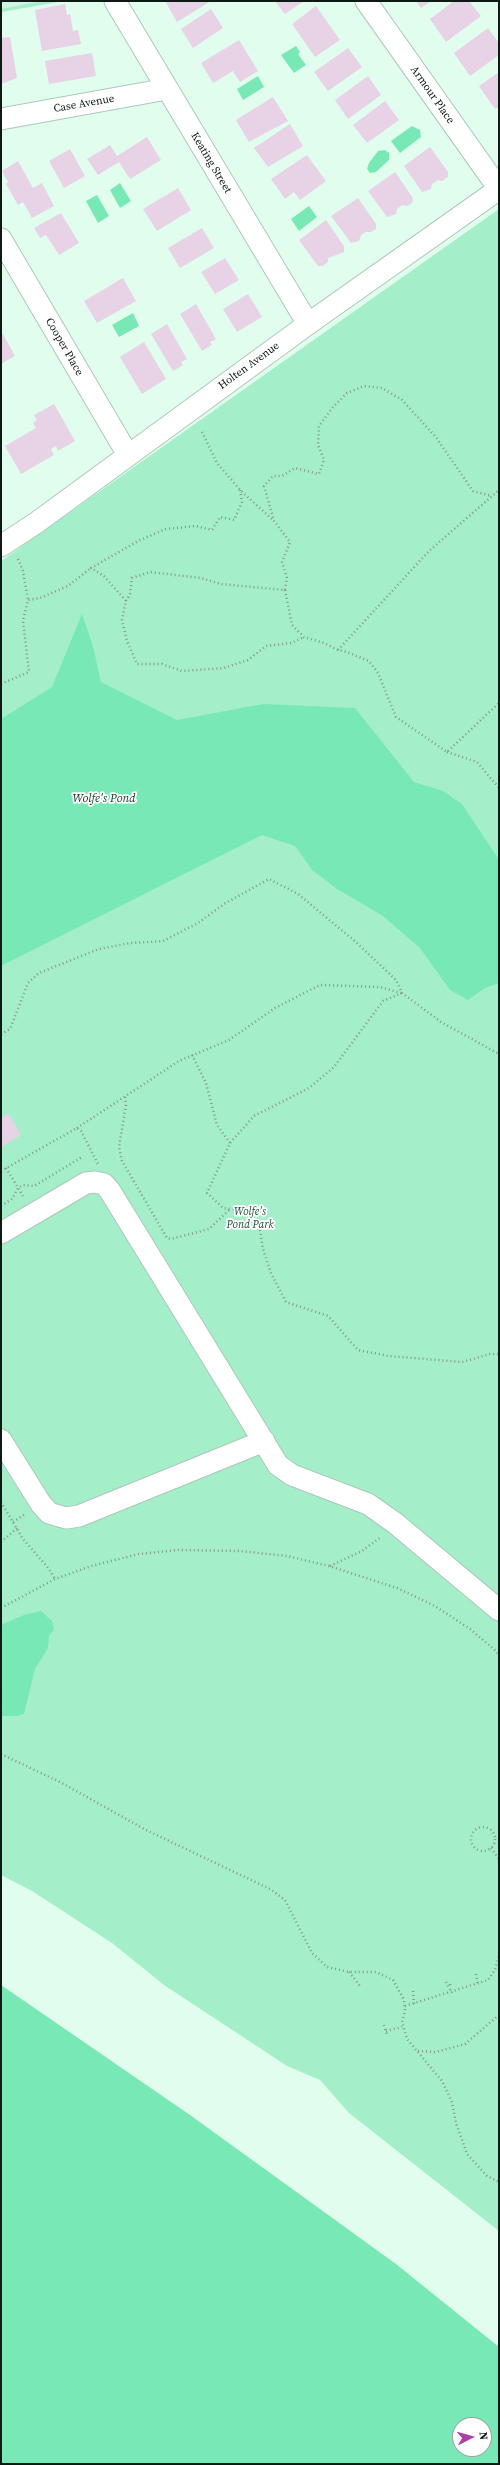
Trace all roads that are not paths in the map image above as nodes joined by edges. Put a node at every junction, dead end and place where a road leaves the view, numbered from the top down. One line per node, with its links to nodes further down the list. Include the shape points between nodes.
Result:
1 (115, 1): 3 (street, Keating Street)
2 (366, 1): 5 (street, Armour Place)
3 (167, 88): 4 (street, Case Avenue); 7 (street, Keating Street)
4 (1, 119)
5 (499, 189): 7 (street, Holten Avenue)
6 (1, 239): 8 (street, Cooper Place)
7 (308, 324): 8 (street, Holten Avenue)
8 (128, 455): 9 (street, Holten Avenue)
9 (1, 546)
10 (1, 1233): 12 (street, via 86,1183 104,1184)
11 (1, 1440): 12 (street, via 48,1513 66,1518 79,1516)
12 (264, 1441): 13 (street, via 278,1465 292,1475 368,1504 395,1523)
13 (499, 1610)

